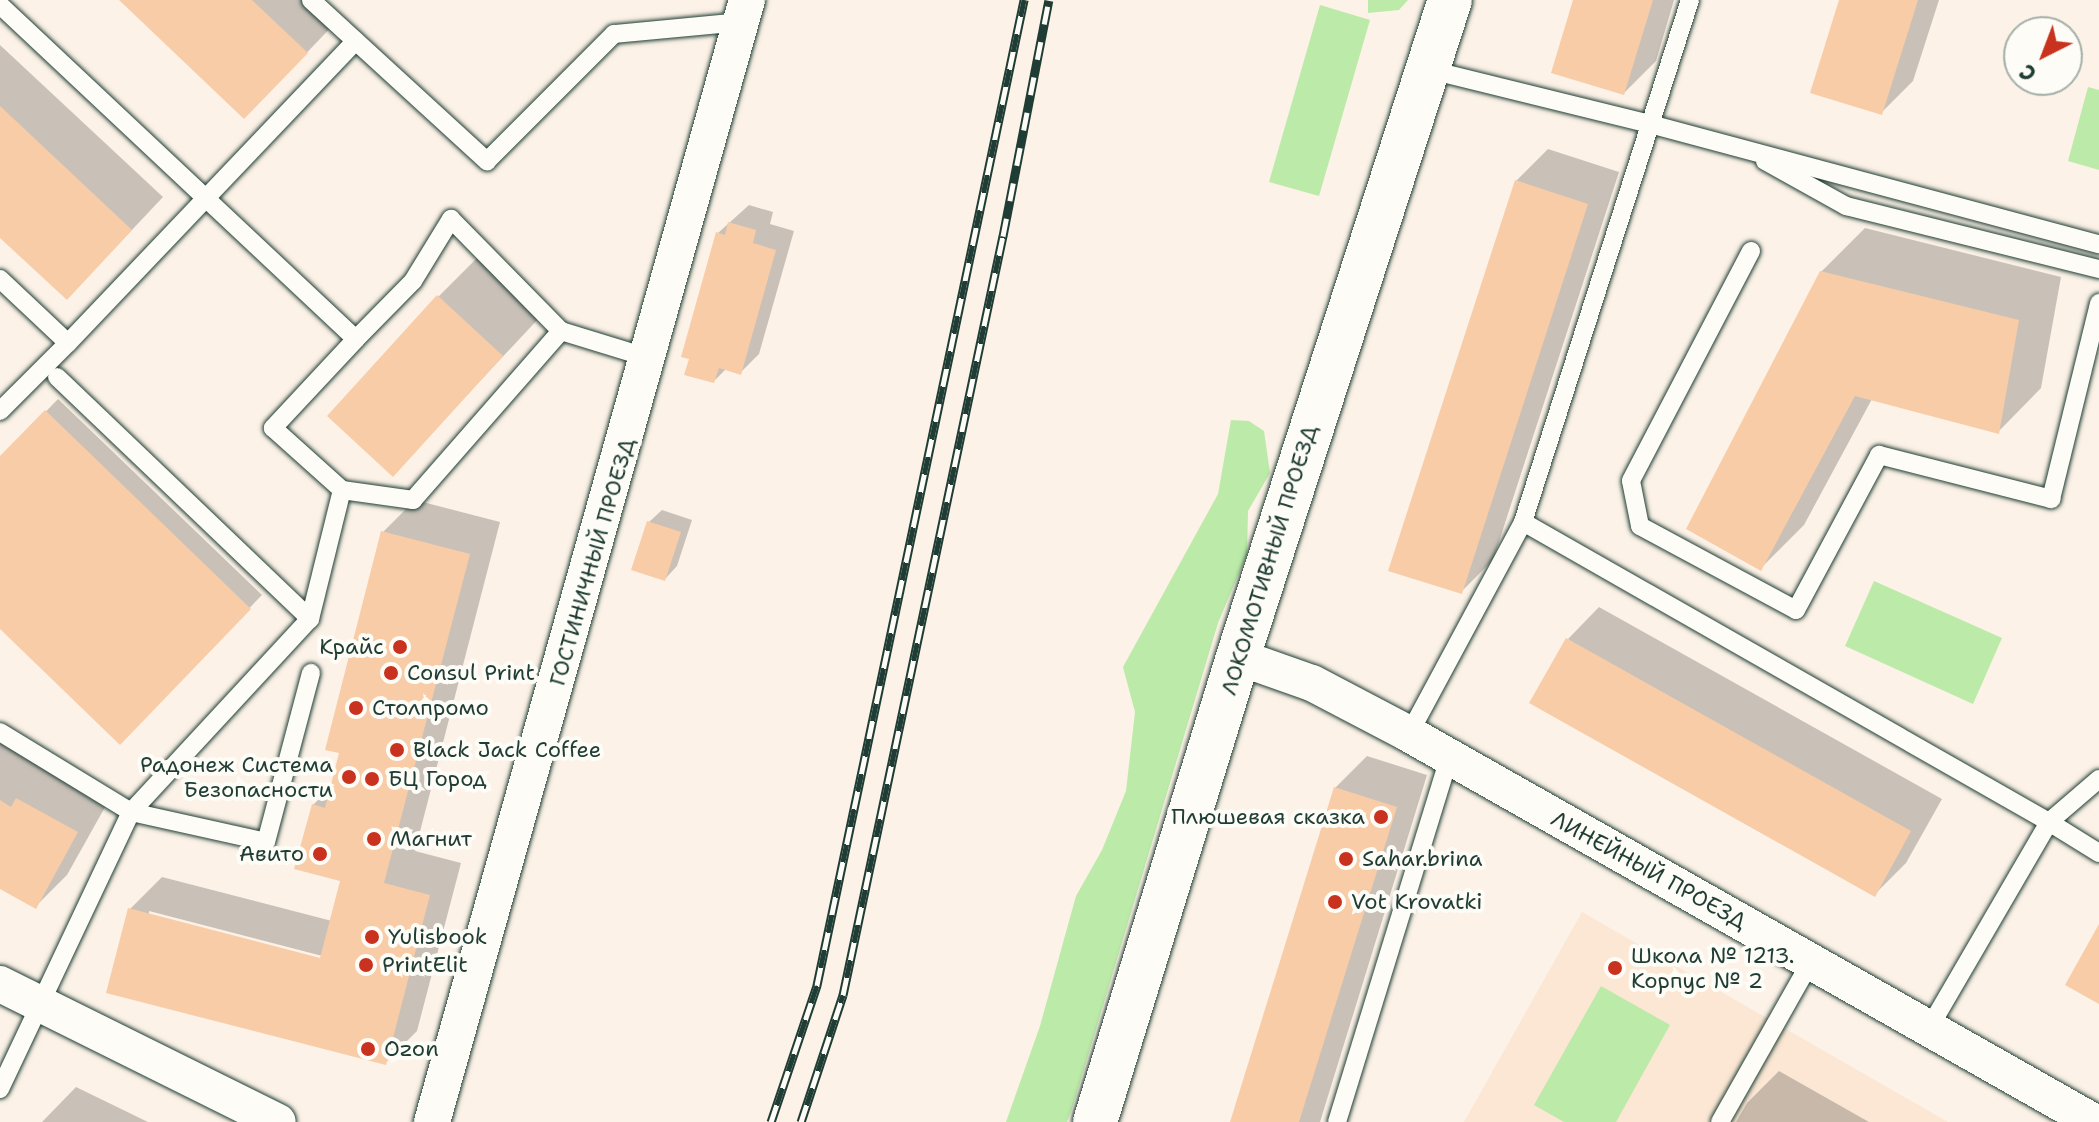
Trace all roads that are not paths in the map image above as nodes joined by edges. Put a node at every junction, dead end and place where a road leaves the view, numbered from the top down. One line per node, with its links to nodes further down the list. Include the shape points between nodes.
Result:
1 (311, 0): 6 (lane)
2 (1450, 0): 7 (street, ЛОКОМОТИВНЫЙ ПРОЕЗД)
3 (1690, 0): 8 (lane)
4 (0, 5): 10 (lane)
5 (743, 11): 6 (lane, via 614,34 487,161); 19 (street, ГОСТИНИЧНЫЙ ПРОЕЗД)
6 (356, 41): 10 (lane)
7 (1426, 69): 8 (lane); 25 (street, ЛОКОМОТИВНЫЙ ПРОЕЗД)
8 (1650, 124): 9 (lane); 23 (lane)
9 (1742, 148): 11 (lane); 13 (lane, via 1846,206)
10 (207, 199): 17 (lane); 18 (lane)
11 (2099, 244)
12 (1751, 251): 15 (lane, via 1631,481 1640,526 1796,610 1879,455 2051,499)
13 (2099, 269)
14 (0, 279): 18 (lane)
15 (2099, 303)
16 (561, 331): 17 (lane, via 451,219 413,281); 19 (lane); 22 (lane, via 413,500)
17 (356, 339): 22 (lane, via 273,428)
18 (68, 343): 21 (lane)
19 (649, 358): 40 (street, ГОСТИНИЧНЫЙ ПРОЕЗД)
20 (57, 377): 24 (lane)
21 (0, 411)
22 (342, 490): 24 (lane)
23 (1523, 522): 28 (lane); 32 (lane)
24 (310, 619): 31 (lane)
25 (1238, 657): 28 (street, ЛИНЕЙНЫЙ ПРОЕЗД, via 1312,683); 41 (street, ЛОКОМОТИВНЫЙ ПРОЕЗД)
26 (311, 673): 31 (lane, via 266,842)
27 (0, 732): 31 (lane)
28 (1409, 734): 29 (street, ЛИНЕЙНЫЙ ПРОЕЗД)
29 (1449, 757): 34 (street, ЛИНЕЙНЫЙ ПРОЕЗД); 42 (lane)
30 (2099, 779): 32 (lane)
31 (131, 812): 36 (lane)
32 (2049, 822): 33 (lane); 37 (lane)
33 (2099, 853)
34 (1811, 961): 37 (street, ЛИНЕЙНЫЙ ПРОЕЗД); 43 (lane)
35 (0, 984): 36 (street)
36 (40, 1006): 38 (lane); 39 (street)
37 (1929, 1028): 44 (street, ЛИНЕЙНЫЙ ПРОЕЗД)
38 (0, 1089)
39 (278, 1122)
40 (432, 1122)
41 (1095, 1122)
42 (1337, 1122)
43 (1720, 1122)
44 (2094, 1122)

